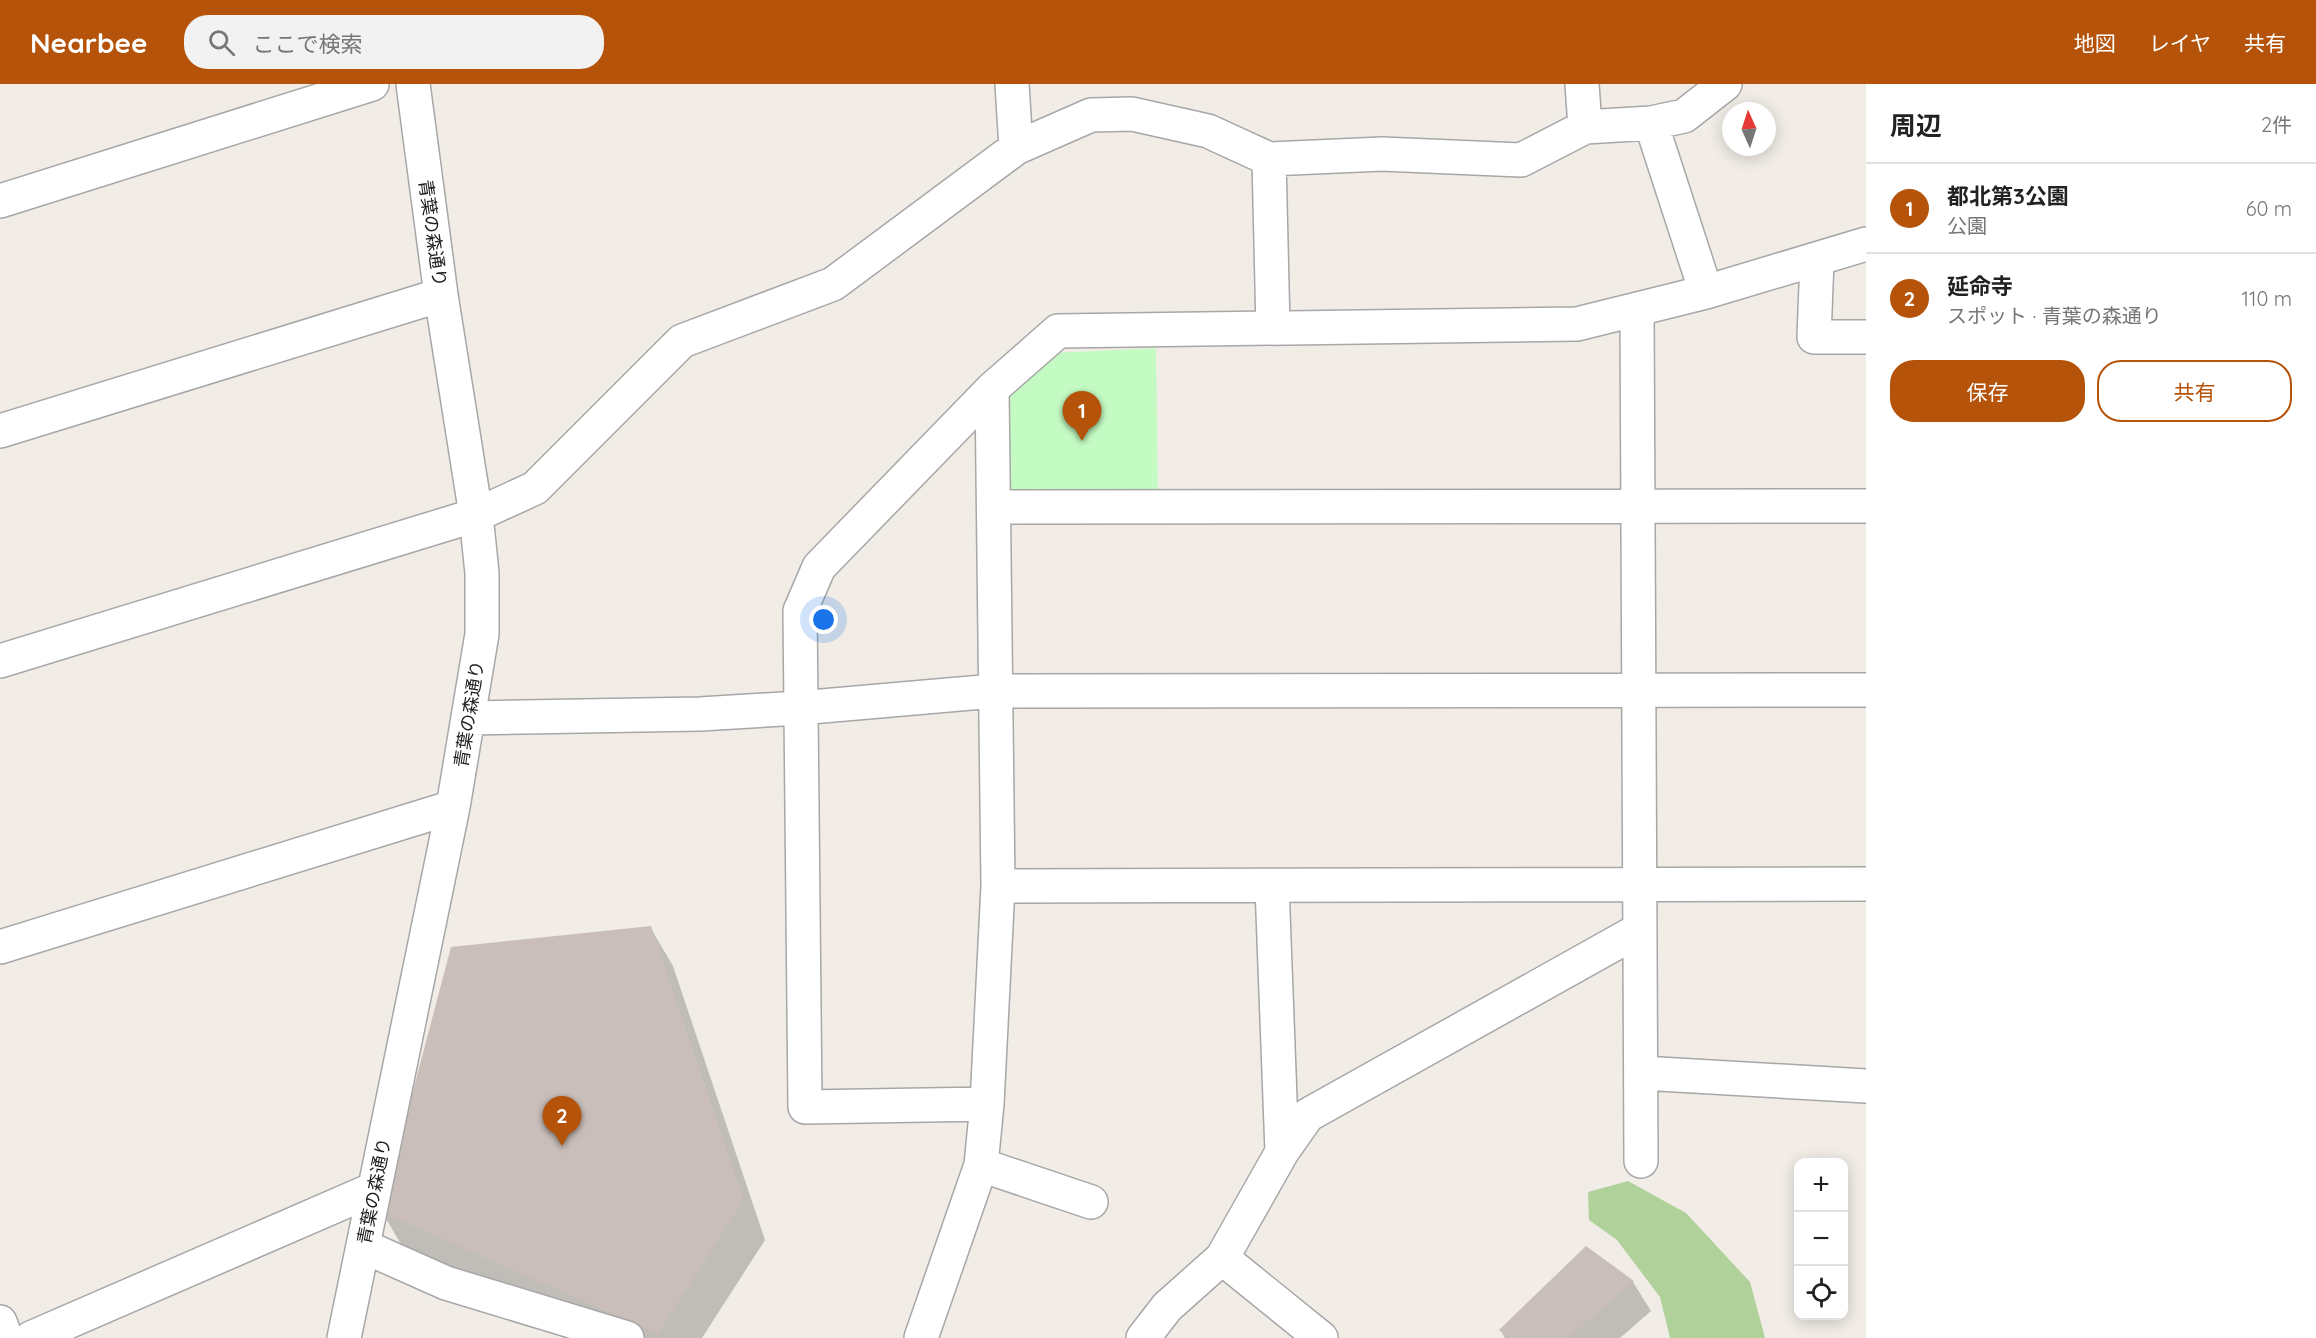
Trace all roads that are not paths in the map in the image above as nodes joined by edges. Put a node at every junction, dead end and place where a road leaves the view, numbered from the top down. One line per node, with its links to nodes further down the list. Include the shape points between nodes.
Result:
1 (372, 84): 10 (street)
2 (413, 84): 14 (street, 青葉の森通り)
3 (1012, 84): 8 (street)
4 (1582, 84): 7 (street)
5 (1725, 84): 6 (street, via 1684,116)
6 (1651, 123): 7 (street); 13 (street)
7 (1585, 127): 9 (street, via 1521,160 1382,154)
8 (1016, 148): 9 (street, via 1092,114 1132,114 1208,131); 23 (street, via 833,284 682,341 535,488)
9 (1269, 159): 16 (street)
10 (0, 201)
11 (1866, 244): 12 (street)
12 (1817, 260): 13 (street); 17 (street, via 1814,337)
13 (1706, 292): 15 (street)
14 (441, 295): 19 (street); 23 (street, 青葉の森通り)
15 (1637, 310): 16 (street, via 1577,324); 22 (street)
16 (1273, 328): 18 (street, via 1058,331)
17 (1866, 337)
18 (992, 389): 21 (street); 28 (street, via 819,567 800,611)
19 (0, 431)
20 (1866, 506): 22 (street)
21 (995, 507): 22 (street); 26 (street)
22 (1638, 507): 27 (street)
23 (476, 515): 24 (street); 29 (street, 青葉の森通り, via 482,573 482,634)
24 (0, 661)
25 (1866, 690): 27 (street)
26 (994, 691): 27 (street); 28 (street); 33 (street)
27 (1640, 691): 32 (street)
28 (799, 708): 29 (street); 39 (street, via 804,1107)
29 (470, 718): 30 (street, 青葉の森通り)
30 (453, 807): 36 (street); 43 (street, 青葉の森通り)
31 (1866, 884): 32 (street)
32 (1640, 885): 34 (street); 35 (street)
33 (998, 886): 34 (street); 39 (street)
34 (1272, 886): 40 (street)
35 (1639, 930): 37 (street); 40 (street, via 1308,1115)
36 (0, 947)
37 (1642, 1073): 38 (street); 41 (street)
38 (1866, 1086)
39 (987, 1104): 42 (street)
40 (1282, 1152): 46 (street)
41 (1641, 1161)
42 (981, 1165): 44 (street); 53 (street)
43 (374, 1189): 45 (street, 青葉の森通り); 50 (street)
44 (1091, 1202)
45 (363, 1246): 48 (street); 51 (street, 青葉の森通り)
46 (1222, 1258): 54 (street, via 1167,1308); 55 (street)
47 (0, 1322): 49 (street)
48 (564, 1328): 52 (street)
49 (6, 1338)
50 (31, 1338)
51 (344, 1338)
52 (627, 1338)
53 (921, 1338)
54 (1143, 1338)
55 (1321, 1338)

